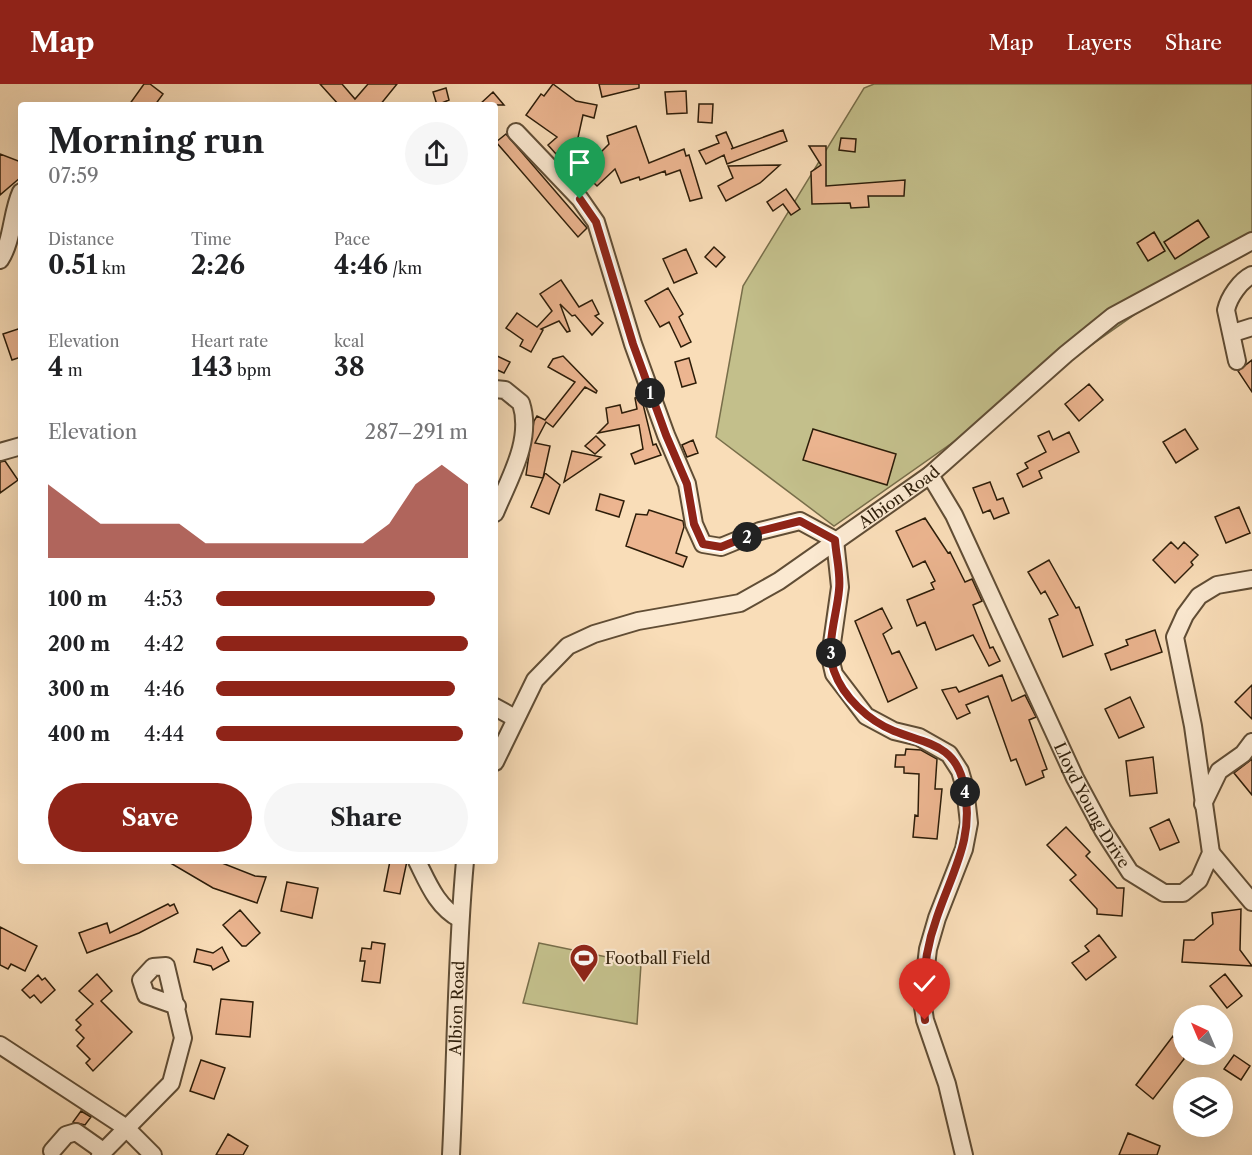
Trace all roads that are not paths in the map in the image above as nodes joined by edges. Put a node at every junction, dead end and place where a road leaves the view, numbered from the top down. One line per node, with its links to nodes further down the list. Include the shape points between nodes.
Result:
1 (516, 132): 14 (street, via 580,199 596,222 633,344 687,484 694,524 703,544 721,547 760,531 800,521)
2 (18, 199): 4 (street, via 8,245)
3 (1252, 241): 12 (street, Albion Road, via 1113,316)
4 (0, 260)
5 (1252, 275): 7 (street, via 1228,302 1227,318)
6 (1252, 327): 7 (street)
7 (1233, 333): 8 (street)
8 (1237, 361)
9 (498, 389): 13 (street, via 521,403 525,430)
10 (18, 447): 11 (street)
11 (0, 452)
12 (930, 475): 14 (street, Albion Road); 21 (street, Lloyd Young Drive, via 954,515 1075,778 1130,872 1164,893 1183,893 1199,879)
13 (498, 506)
14 (835, 540): 17 (street, Albion Road, via 779,581 740,603 638,621 568,646 535,681); 33 (street, via 840,587 830,657 834,674 866,716 949,754 965,788 969,823 928,949 922,1000)
15 (1252, 579): 20 (street, via 1217,585 1199,596 1174,637 1193,726)
16 (498, 709): 17 (street)
17 (515, 718): 19 (street, Albion Road)
18 (1252, 742): 20 (street, via 1243,754 1219,771)
19 (498, 755)
20 (1202, 805): 21 (street)
21 (1211, 853): 24 (street)
22 (419, 864): 25 (street, via 438,901)
23 (465, 864): 25 (street, Albion Road)
24 (1252, 902)
25 (460, 919): 32 (street, Albion Road)
26 (177, 1006): 28 (street, via 183,1038 171,1083)
27 (0, 1045): 28 (street)
28 (125, 1127): 30 (street); 31 (street)
29 (52, 1151): 30 (street, via 66,1136 76,1132)
30 (102, 1153)
31 (153, 1155)
32 (451, 1155)
33 (964, 1155)

